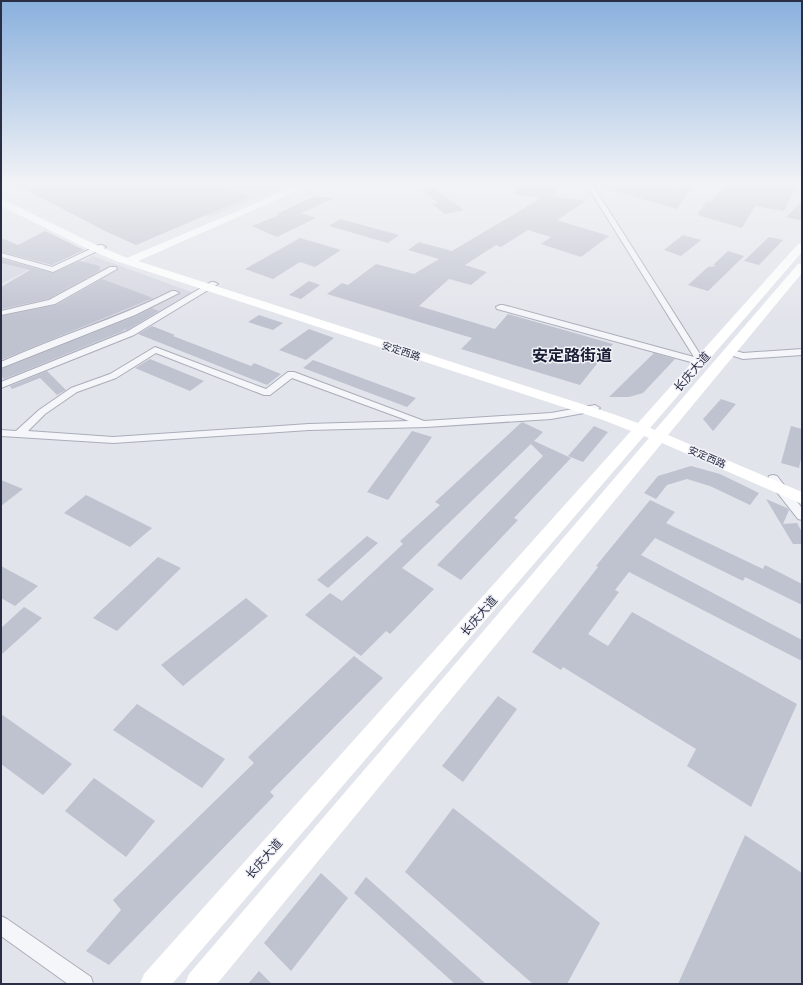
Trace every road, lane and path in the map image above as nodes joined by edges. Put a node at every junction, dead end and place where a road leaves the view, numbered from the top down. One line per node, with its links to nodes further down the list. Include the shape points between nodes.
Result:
1 (61, 230): 7 (street, 安定西路)
2 (64, 230): 7 (street, 安定西路)
3 (196, 230): 9 (street)
4 (199, 230): 9 (street)
5 (619, 230): 18 (street)
6 (802, 246): 18 (street, 长庆大道)
7 (99, 248): 8 (street, via 53,270); 9 (street, 安定西路)
8 (1, 256)
9 (129, 259): 12 (street, 安定西路)
10 (802, 266): 16 (street, 长庆大道)
11 (113, 269): 15 (street, via 52,302)
12 (212, 286): 20 (street, via 132,334); 21 (street, 安定西路)
13 (175, 293): 19 (street, via 154,304)
14 (500, 307): 18 (street)
15 (1, 313)
16 (730, 352): 17 (street, via 743,356); 23 (street, 长庆大道)
17 (802, 352)
18 (701, 362): 23 (street, 长庆大道)
19 (1, 365)
20 (1, 385)
21 (590, 409): 22 (street, via 551,416); 23 (street, 安定西路)
22 (426, 424): 25 (street, via 309,426 113,440); 25 (street, via 291,374 267,393 155,350 113,376 74,390 42,412)
23 (652, 431): 26 (street, 安定西路); 32 (street, 长庆大道); 33 (street, 长庆大道)
24 (1, 433): 25 (street)
25 (19, 434)
26 (777, 483): 27 (street, 安定西路); 28 (street, 安定西路); 29 (street)
27 (802, 491)
28 (802, 498)
29 (802, 516)
30 (1, 925): 31 (street)
31 (84, 984)
32 (154, 984)
33 (199, 984)

